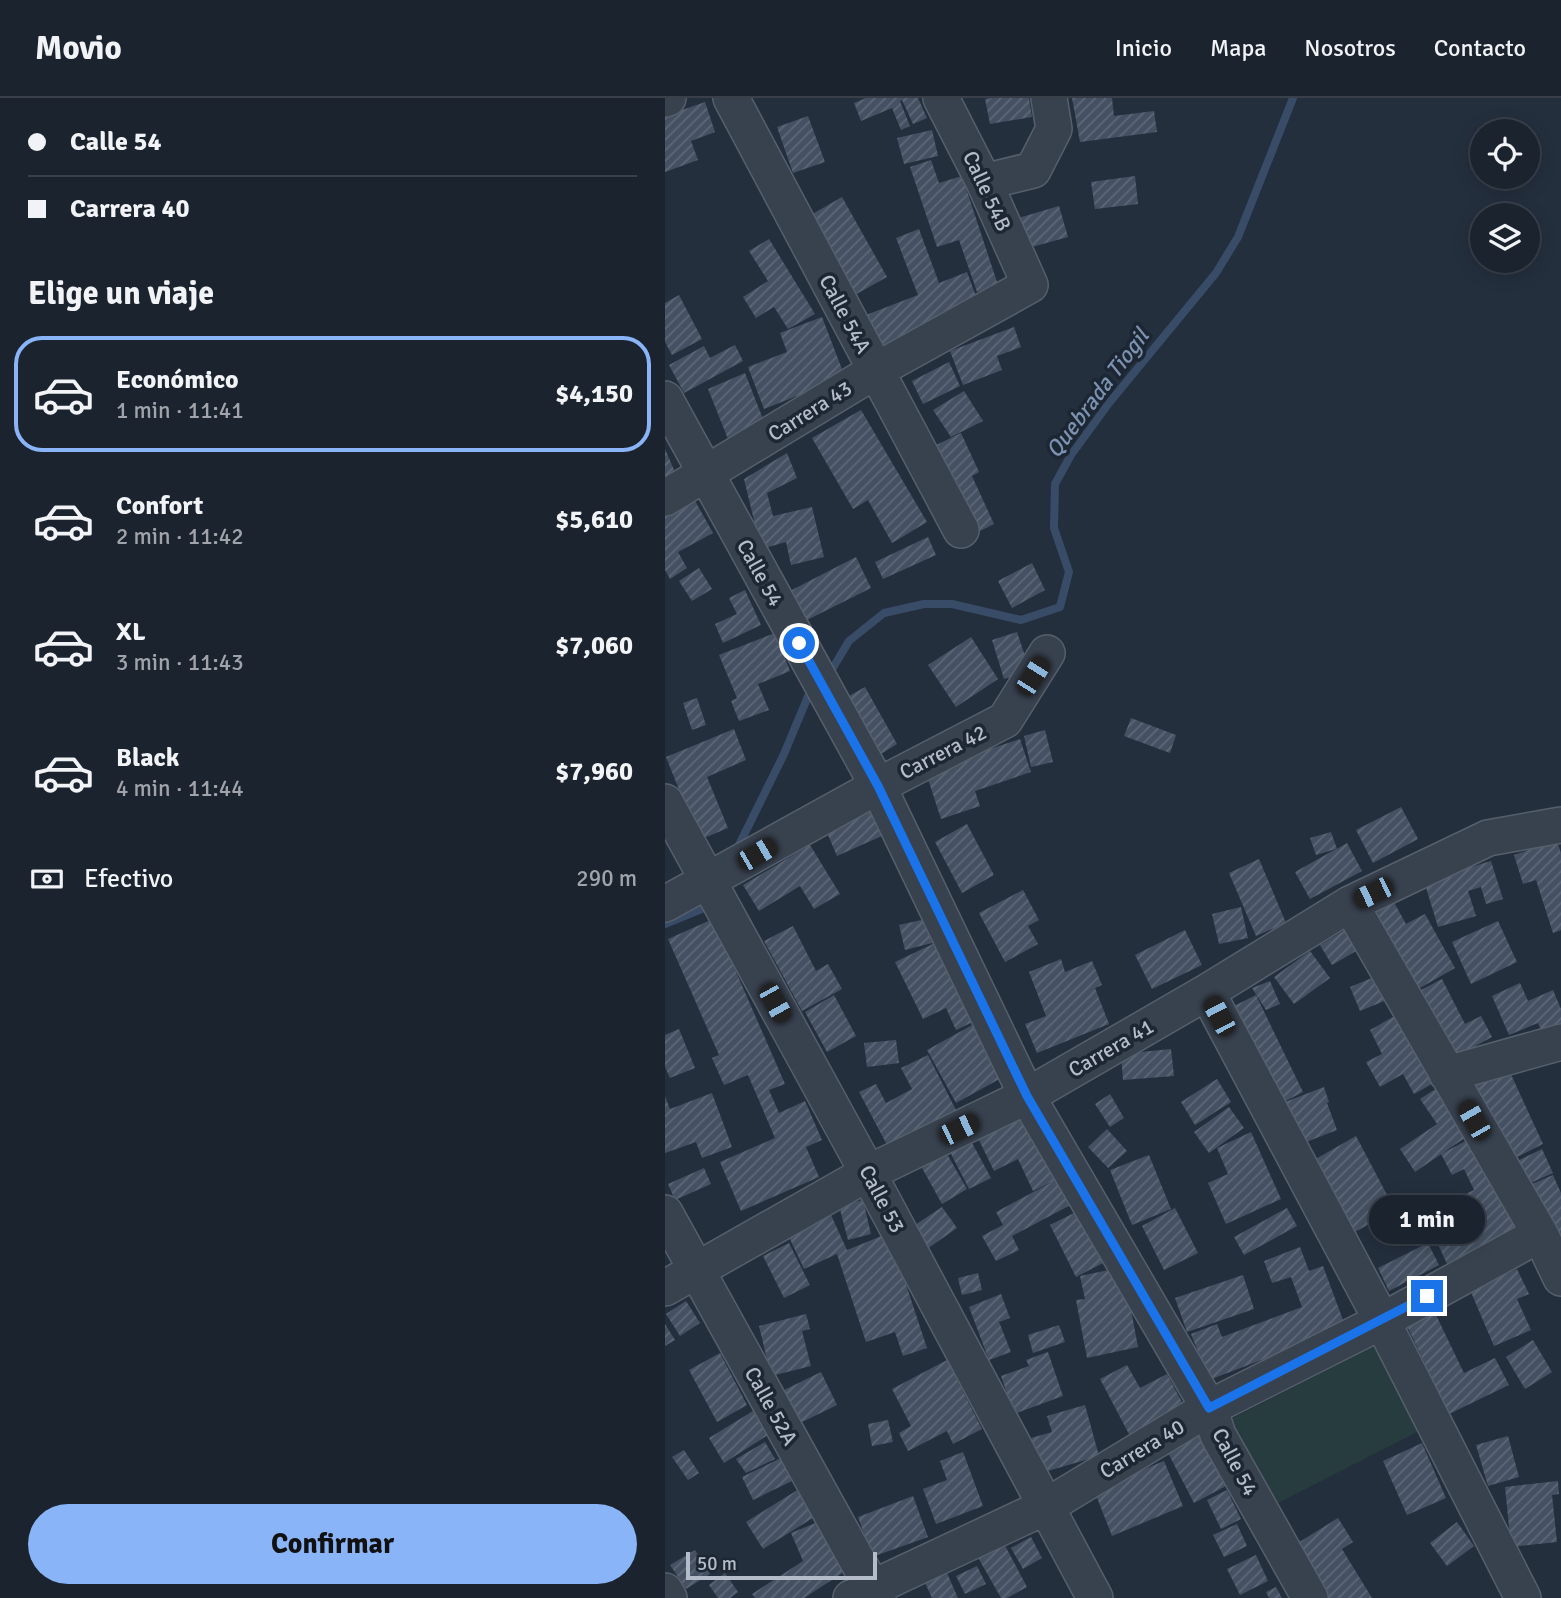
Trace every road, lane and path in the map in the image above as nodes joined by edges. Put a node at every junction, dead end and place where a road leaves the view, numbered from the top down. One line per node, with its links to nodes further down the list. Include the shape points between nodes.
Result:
1 (730, 98): 6 (street, Calle 54A)
2 (940, 98): 4 (street, Calle 54B)
3 (1049, 98): 4 (street, via 1054,129 1033,170)
4 (984, 182): 5 (street, Calle 54B)
5 (1030, 285): 6 (street, Carrera 43)
6 (876, 371): 8 (street, Carrera 43); 10 (street, Calle 54A)
7 (665, 399): 8 (street, Calle 54)
8 (705, 476): 9 (street, Carrera 43); 12 (street, Calle 54)
9 (665, 498)
10 (961, 530)
11 (1047, 653): 12 (street, Carrera 42, via 1005,720)
12 (878, 786): 15 (street, Carrera 42); 21 (street, Calle 54)
13 (665, 802): 15 (street, Calle 53)
14 (1561, 825): 17 (street, Carrera 41, via 1488,838)
15 (708, 881): 16 (street, Carrera 42); 22 (street, Calle 53)
16 (665, 904)
17 (1350, 904): 18 (street, Carrera 41); 20 (street)
18 (1207, 992): 21 (street, Carrera 41); 28 (street)
19 (1561, 1042): 20 (street)
20 (1447, 1074): 24 (street)
21 (1027, 1096): 22 (street, Carrera 41); 29 (street, Calle 54)
22 (868, 1173): 25 (street, Carrera 41); 30 (street, Calle 53)
23 (665, 1213): 25 (street, Calle 52A)
24 (1540, 1234): 26 (street); 28 (street, Carrera 40)
25 (696, 1270): 27 (street, Carrera 41); 32 (street, Calle 52A)
26 (1561, 1278)
27 (665, 1288)
28 (1382, 1321): 29 (street, Carrera 40); 36 (street)
29 (1209, 1408): 30 (street, Carrera 40); 35 (street, Calle 54, via 1218,1436)
30 (1047, 1506): 32 (street, Carrera 40); 34 (street, Calle 53)
31 (665, 1591): 33 (street)
32 (867, 1594)
33 (669, 1598)
34 (1095, 1598)
35 (1310, 1598)
36 (1523, 1598)

